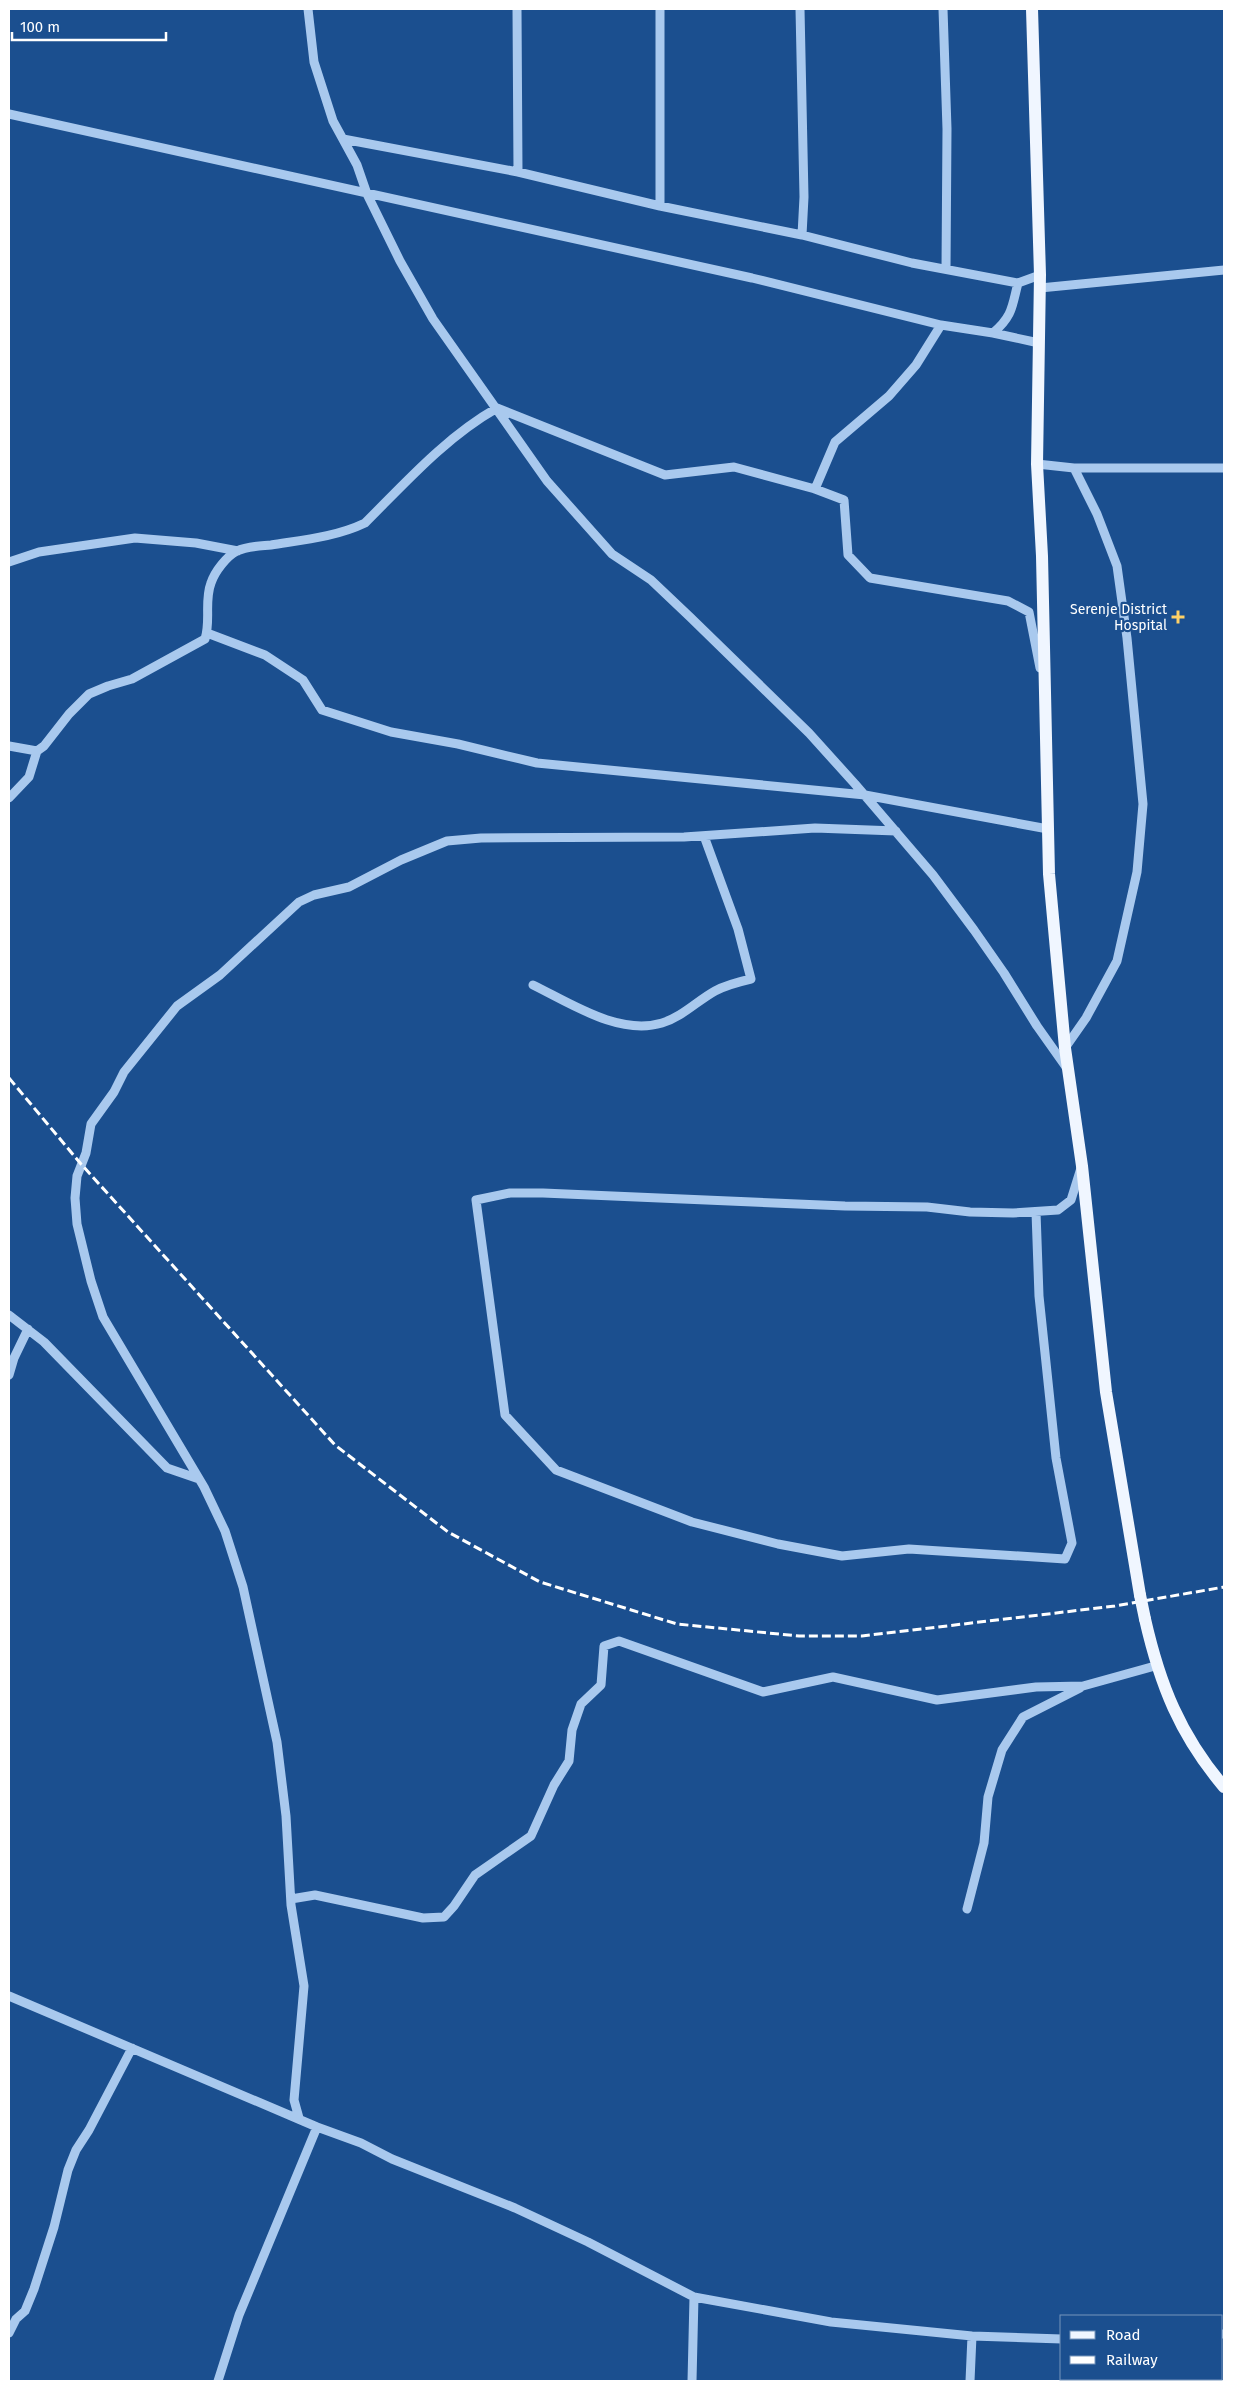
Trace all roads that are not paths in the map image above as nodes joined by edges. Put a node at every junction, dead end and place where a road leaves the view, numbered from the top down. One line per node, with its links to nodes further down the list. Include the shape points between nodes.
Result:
1 (308, 9): 8 (street, via 314,62 333,121)
2 (517, 9): 9 (street)
3 (660, 9): 11 (street)
4 (800, 9): 12 (street)
5 (943, 9): 13 (street, via 947,129)
6 (1032, 9): 15 (main road)
7 (9, 114): 10 (street)
8 (343, 138): 9 (street); 10 (street)
9 (518, 172): 11 (street)
10 (367, 194): 17 (street, via 752,278); 20 (street, via 433,319)
11 (660, 206): 12 (street)
12 (802, 236): 13 (street)
13 (946, 269): 16 (street)
14 (1224, 270): 15 (street)
15 (1040, 281): 16 (street); 19 (main road)
16 (1018, 283): 18 (street, via 1006,322)
17 (942, 325): 18 (street); 24 (street, via 916,365 889,396 836,442)
18 (993, 333): 19 (street)
19 (1039, 343): 21 (main road)
20 (497, 408): 24 (street, via 665,475 734,467); 25 (street, via 452,438 355,528); 31 (street, via 548,482 612,554 651,580 690,616 809,733)
21 (1037, 464): 22 (street); 28 (main road)
22 (1074, 468): 23 (street); 37 (street, via 1097,514 1117,566 1143,804 1138,872 1117,960 1086,1018)
23 (1224, 468)
24 (815, 489): 28 (street, via 844,500 848,555 870,578 1008,601 1028,612)
25 (238, 551): 26 (street, via 196,543 135,538 39,552); 27 (street, via 226,559 211,582 208,598 210,627)
26 (9, 562)
27 (207, 633): 30 (street, via 206,640 190,650 132,679 89,694); 31 (street, via 265,655 303,680 322,710 391,732 537,763)
28 (1045, 690): 33 (main road)
29 (9, 746): 30 (street)
30 (37, 751): 32 (street, via 28,776)
31 (865, 795): 33 (street); 34 (street)
32 (9, 798)
33 (1048, 829): 37 (main road)
34 (896, 831): 35 (street, via 815,828); 38 (street, via 974,930)
35 (704, 836): 36 (street, via 738,929 751,979 715,991 663,1022 642,1025 617,1022 595,1014); 44 (street, via 447,841 350,886 314,895 299,902 220,975 177,1006 124,1072 91,1124 86,1153 77,1176 78,1224 103,1317)
36 (533, 985)
37 (1065, 1048): 38 (main road)
38 (1068, 1069): 39 (main road)
39 (1082, 1166): 40 (street, via 1071,1200 1058,1210); 45 (main road, bridge, via 1106,1392)
40 (1036, 1212): 40 (street, via 970,1212 927,1206 845,1206 543,1192 510,1193 476,1200 505,1415 556,1470 692,1522 749,1537 842,1556 909,1549 1066,1559 1072,1543 1056,1458 1039,1296)
41 (9, 1315): 42 (street)
42 (28, 1329): 43 (street); 44 (street, via 167,1468)
43 (9, 1375)
44 (198, 1479): 48 (street, via 224,1531 243,1587 277,1742)
45 (1155, 1666): 46 (street); 47 (main road, via 1202,1761)
46 (1083, 1686): 48 (street, via 1036,1686 937,1700 833,1677 763,1692 619,1642 604,1646 601,1685 581,1704 572,1730 569,1762 554,1785 531,1836 475,1875 444,1917 423,1918 315,1894); 49 (street, via 1023,1717 1002,1750 988,1797 984,1843)
47 (1224, 1787)
48 (291, 1899): 52 (street, via 304,1986 294,2100)
49 (967, 1909)
50 (9, 1996): 51 (street)
51 (132, 2048): 52 (street); 55 (street, via 76,2150 34,2289 25,2311)
52 (299, 2118): 53 (street)
53 (317, 2127): 54 (street, via 515,2208); 58 (street, via 239,2315)
54 (694, 2297): 56 (street, via 831,2322); 59 (street)
55 (9, 2333)
56 (972, 2336): 57 (street); 60 (street)
57 (1060, 2339)
58 (218, 2381)
59 (692, 2381)
60 (970, 2381)

